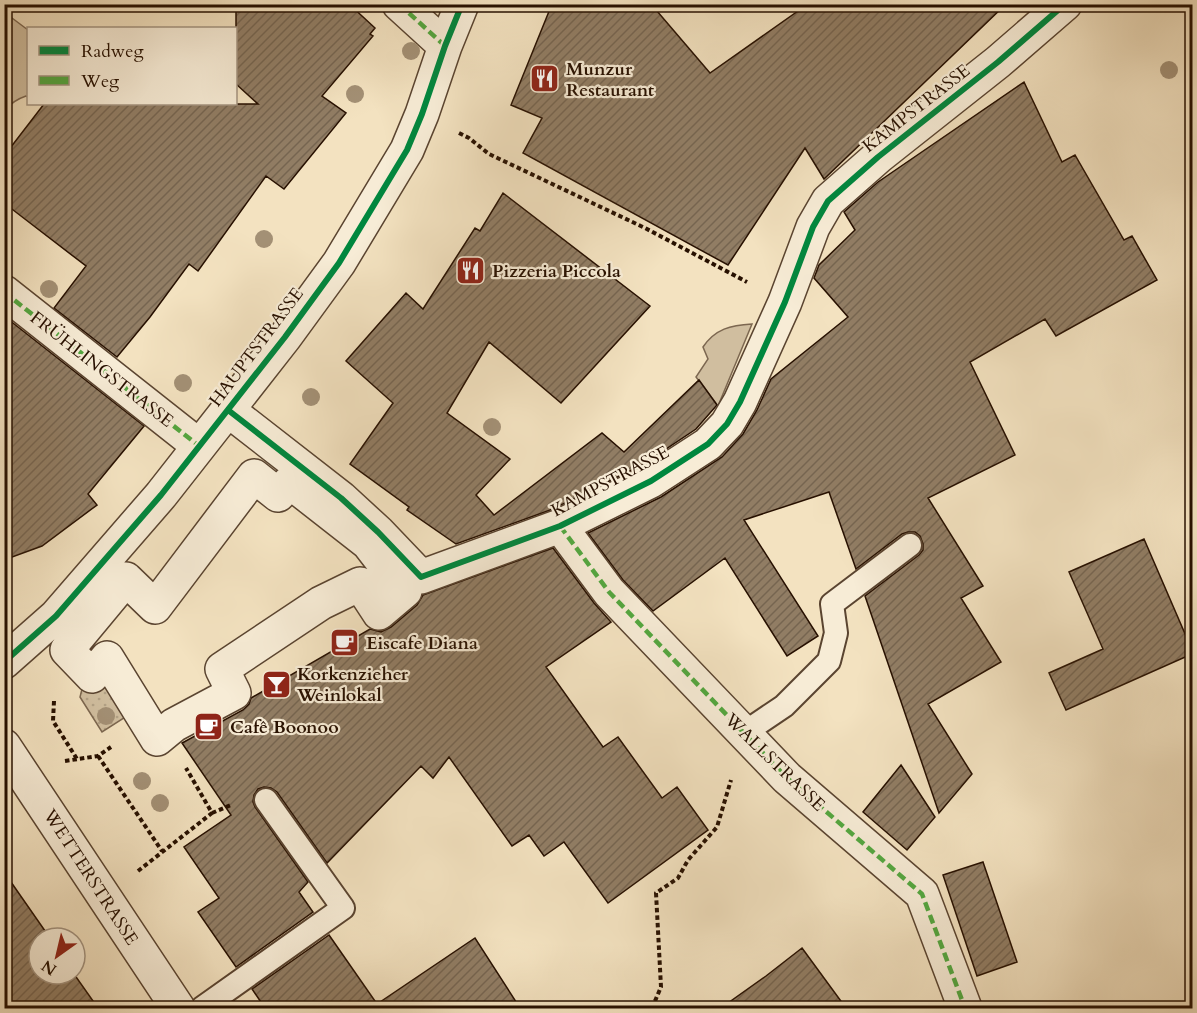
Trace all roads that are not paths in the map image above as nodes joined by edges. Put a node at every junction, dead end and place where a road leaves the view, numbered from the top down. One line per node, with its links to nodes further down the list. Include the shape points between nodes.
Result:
1 (399, 4): 4 (street)
2 (462, 4): 4 (street, HAUPTSTRASSE)
3 (1065, 4): 9 (street, KAMPSTRASSE, via 828,201 813,227 785,302 740,402 708,444 651,481)
4 (445, 46): 6 (street, HAUPTSTRASSE, via 406,150 339,263)
5 (4, 292): 7 (street, FRÜHLINGSTRASSE)
6 (228, 410): 7 (street, HAUPTSTRASSE); 9 (street, KAMPSTRASSE, via 341,498 421,577)
7 (199, 446): 11 (street, HAUPTSTRASSE, via 56,616)
8 (244, 489): 8 (street, via 254,476 278,495 291,482 368,543 405,591 379,613 360,584 321,603 222,669 234,693 174,725 156,740 107,658 92,676 67,650 126,579 155,607)
9 (560, 526): 12 (street, WALLSTRASSE, via 609,592)
10 (910, 545): 12 (lane, via 832,604 836,633 829,661 784,706)
11 (4, 662)
12 (744, 733): 17 (street, WALLSTRASSE, via 787,778 922,894)
13 (4, 746): 15 (street, WETTERSTRASSE)
14 (266, 800): 16 (lane, via 343,908)
15 (178, 1008)
16 (202, 1008)
17 (965, 1008)

